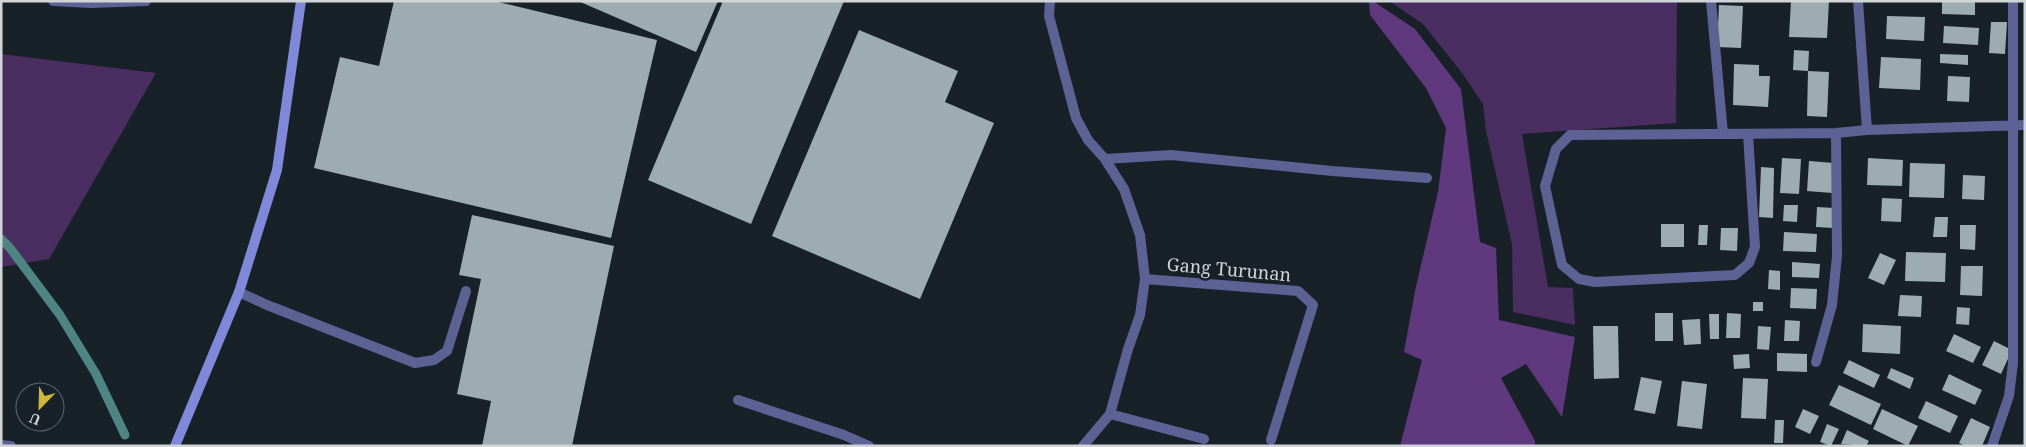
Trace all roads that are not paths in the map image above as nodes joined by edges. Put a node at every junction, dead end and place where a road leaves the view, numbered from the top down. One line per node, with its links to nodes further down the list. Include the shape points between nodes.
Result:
1 (53, 1): 2 (street)
2 (146, 1)
3 (301, 1): 18 (main road, via 277,170)
4 (1050, 1): 14 (street, via 1049,16 1076,118 1088,140)
5 (1711, 1): 12 (street)
6 (1858, 1): 10 (street)
7 (2013, 1): 9 (street)
8 (2025, 125): 9 (street)
9 (2012, 126): 10 (street); 29 (street, via 2013,363 2010,396)
10 (1867, 130): 11 (street)
11 (1836, 133): 13 (street); 19 (street, via 1837,256 1832,305)
12 (1722, 134): 13 (street); 13 (street, via 1570,135 1556,149 1546,186 1562,265 1579,279 1595,282 1735,275 1749,264 1754,247)
13 (1748, 134)
14 (1106, 159): 15 (street, via 1171,155); 16 (street, via 1124,189 1140,235)
15 (1427, 178)
16 (1145, 279): 21 (street, via 1140,315); 23 (street, Gang Turunan, via 1298,292 1313,306)
17 (466, 291): 18 (street, via 447,351 434,360 415,363)
18 (239, 292): 26 (main road)
19 (1816, 362)
20 (738, 400): 27 (street, via 844,434)
21 (1110, 414): 22 (street); 28 (street)
22 (1204, 439)
23 (1271, 440)
24 (1, 445): 25 (street)
25 (11, 446)
26 (175, 446)
27 (869, 446)
28 (1083, 446)
29 (1992, 446)

